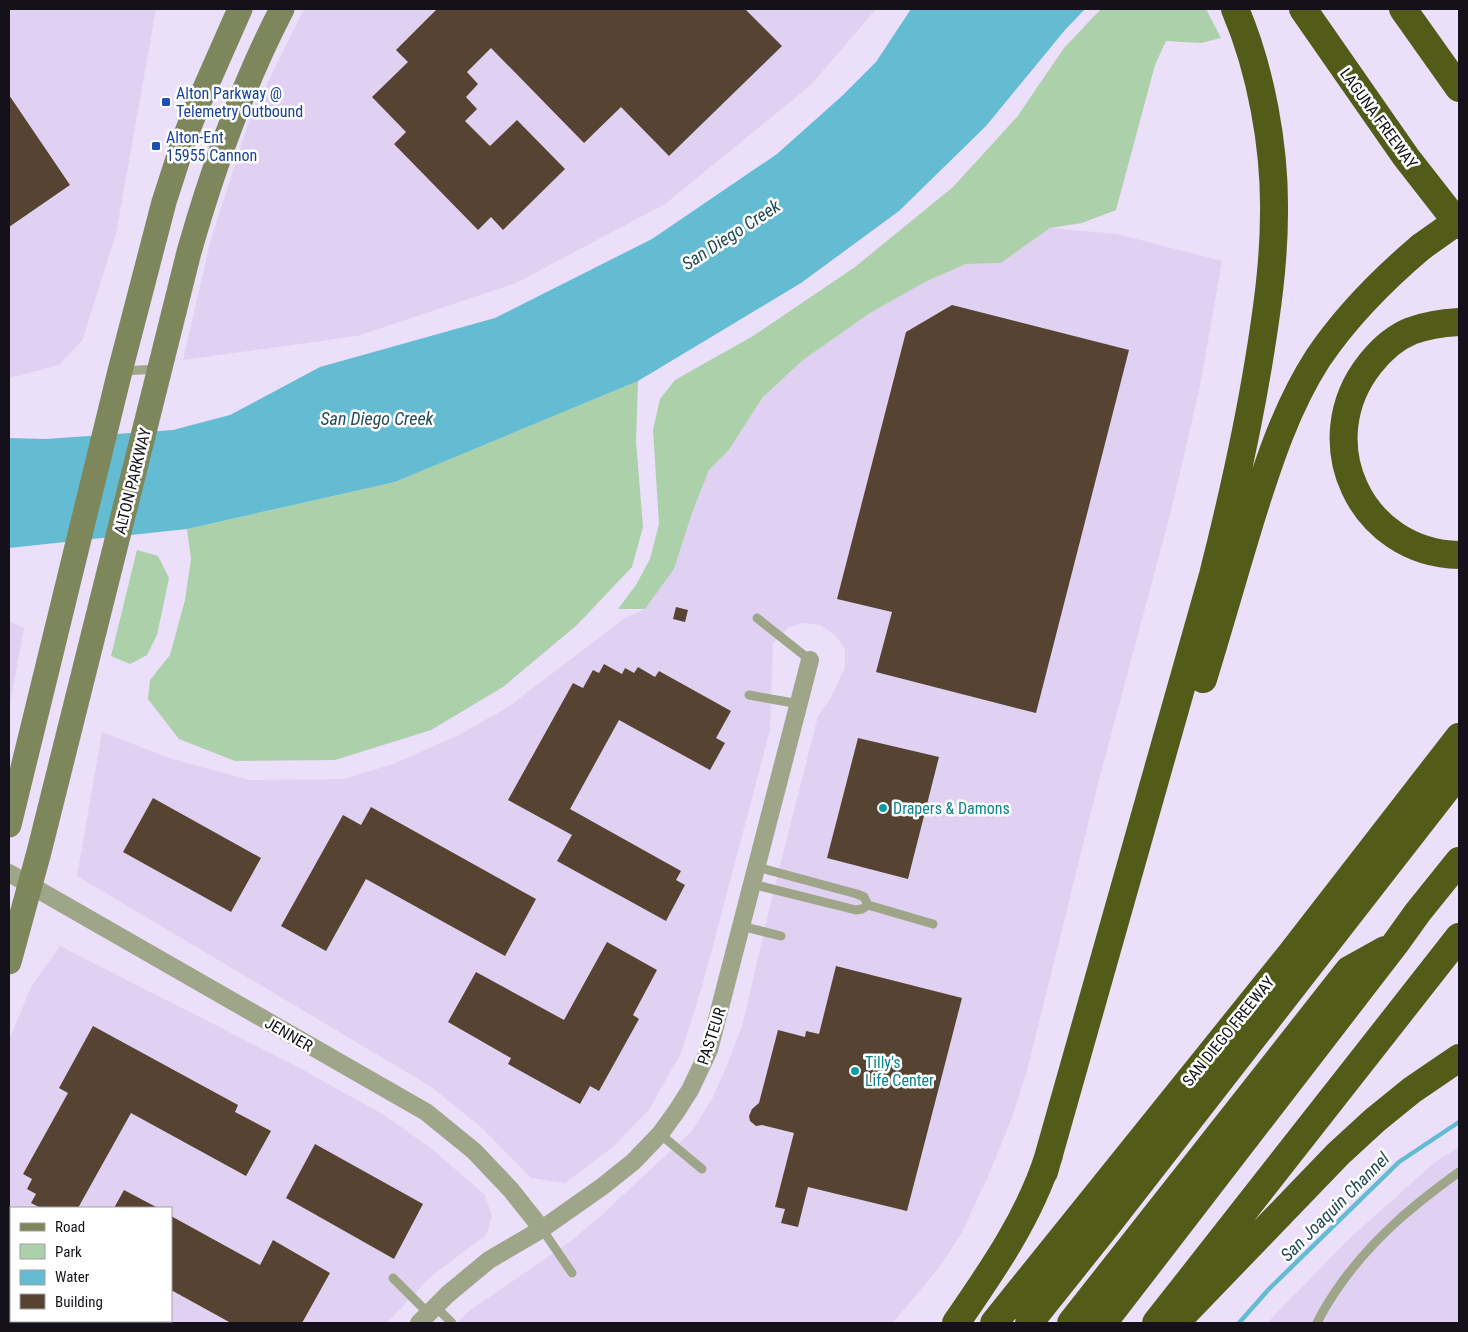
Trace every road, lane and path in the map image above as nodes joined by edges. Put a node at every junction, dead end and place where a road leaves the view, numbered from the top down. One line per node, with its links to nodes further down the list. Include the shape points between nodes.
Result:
1 (240, 9): 11 (main road, via 198,102 174,170)
2 (282, 9): 10 (main road, ALTON PARKWAY, via 243,92 216,162)
3 (1235, 9): 33 (highway, via 1257,79 1273,181 1271,273 1255,384 1234,492 1213,575)
4 (1303, 9): 8 (highway, LAGUNA FREEWAY, via 1406,157)
5 (1403, 9): 6 (highway)
6 (1459, 88)
7 (1459, 220): 33 (highway, bridge, via 1392,272 1369,294 1329,343 1301,389 1274,448)
8 (1459, 225)
9 (1459, 322): 12 (highway, via 1427,325 1394,340 1379,353 1356,385 1344,418 1343,437 1344,455 1355,490 1379,521 1417,546)
10 (159, 369): 11 (lane); 22 (main road, ALTON PARKWAY, via 39,852)
11 (120, 371): 19 (main road)
12 (1459, 555)
13 (757, 618): 14 (lane)
14 (810, 660): 16 (street, PASTEUR)
15 (749, 695): 16 (lane)
16 (799, 704): 21 (street, PASTEUR)
17 (1459, 737): 41 (highway, SAN DIEGO FREEWAY, via 1290,955)
18 (1459, 773): 42 (highway)
19 (9, 825)
20 (1459, 861): 28 (highway)
21 (755, 876): 23 (lane, via 856,910); 23 (lane, via 857,894 864,897); 25 (street, PASTEUR)
22 (19, 879): 29 (main road, ALTON PARKWAY); 35 (street, JENNER, via 426,1112 474,1151 511,1190)
23 (868, 905): 24 (lane)
24 (933, 924)
25 (741, 926): 26 (lane); 31 (street, PASTEUR, via 709,1050 690,1090)
26 (781, 936)
27 (1459, 937): 45 (highway)
28 (1395, 944): 43 (highway, via 1349,970); 44 (highway)
29 (9, 962)
30 (1459, 1058): 46 (highway, via 1412,1090 1338,1154)
31 (660, 1134): 32 (lane); 35 (street, PASTEUR, via 626,1168)
32 (702, 1169)
33 (1044, 1172): 40 (highway, via 992,1271)
34 (1459, 1172): 47 (lane, via 1386,1230 1324,1306)
35 (542, 1230): 36 (lane); 38 (street, PASTEUR, via 489,1260)
36 (572, 1273)
37 (393, 1278): 38 (lane)
38 (427, 1314): 39 (lane)
39 (452, 1323)
40 (956, 1323)
41 (994, 1323)
42 (1029, 1323)
43 (1070, 1323)
44 (1103, 1323)
45 (1156, 1323)
46 (1175, 1323)
47 (1317, 1323)

